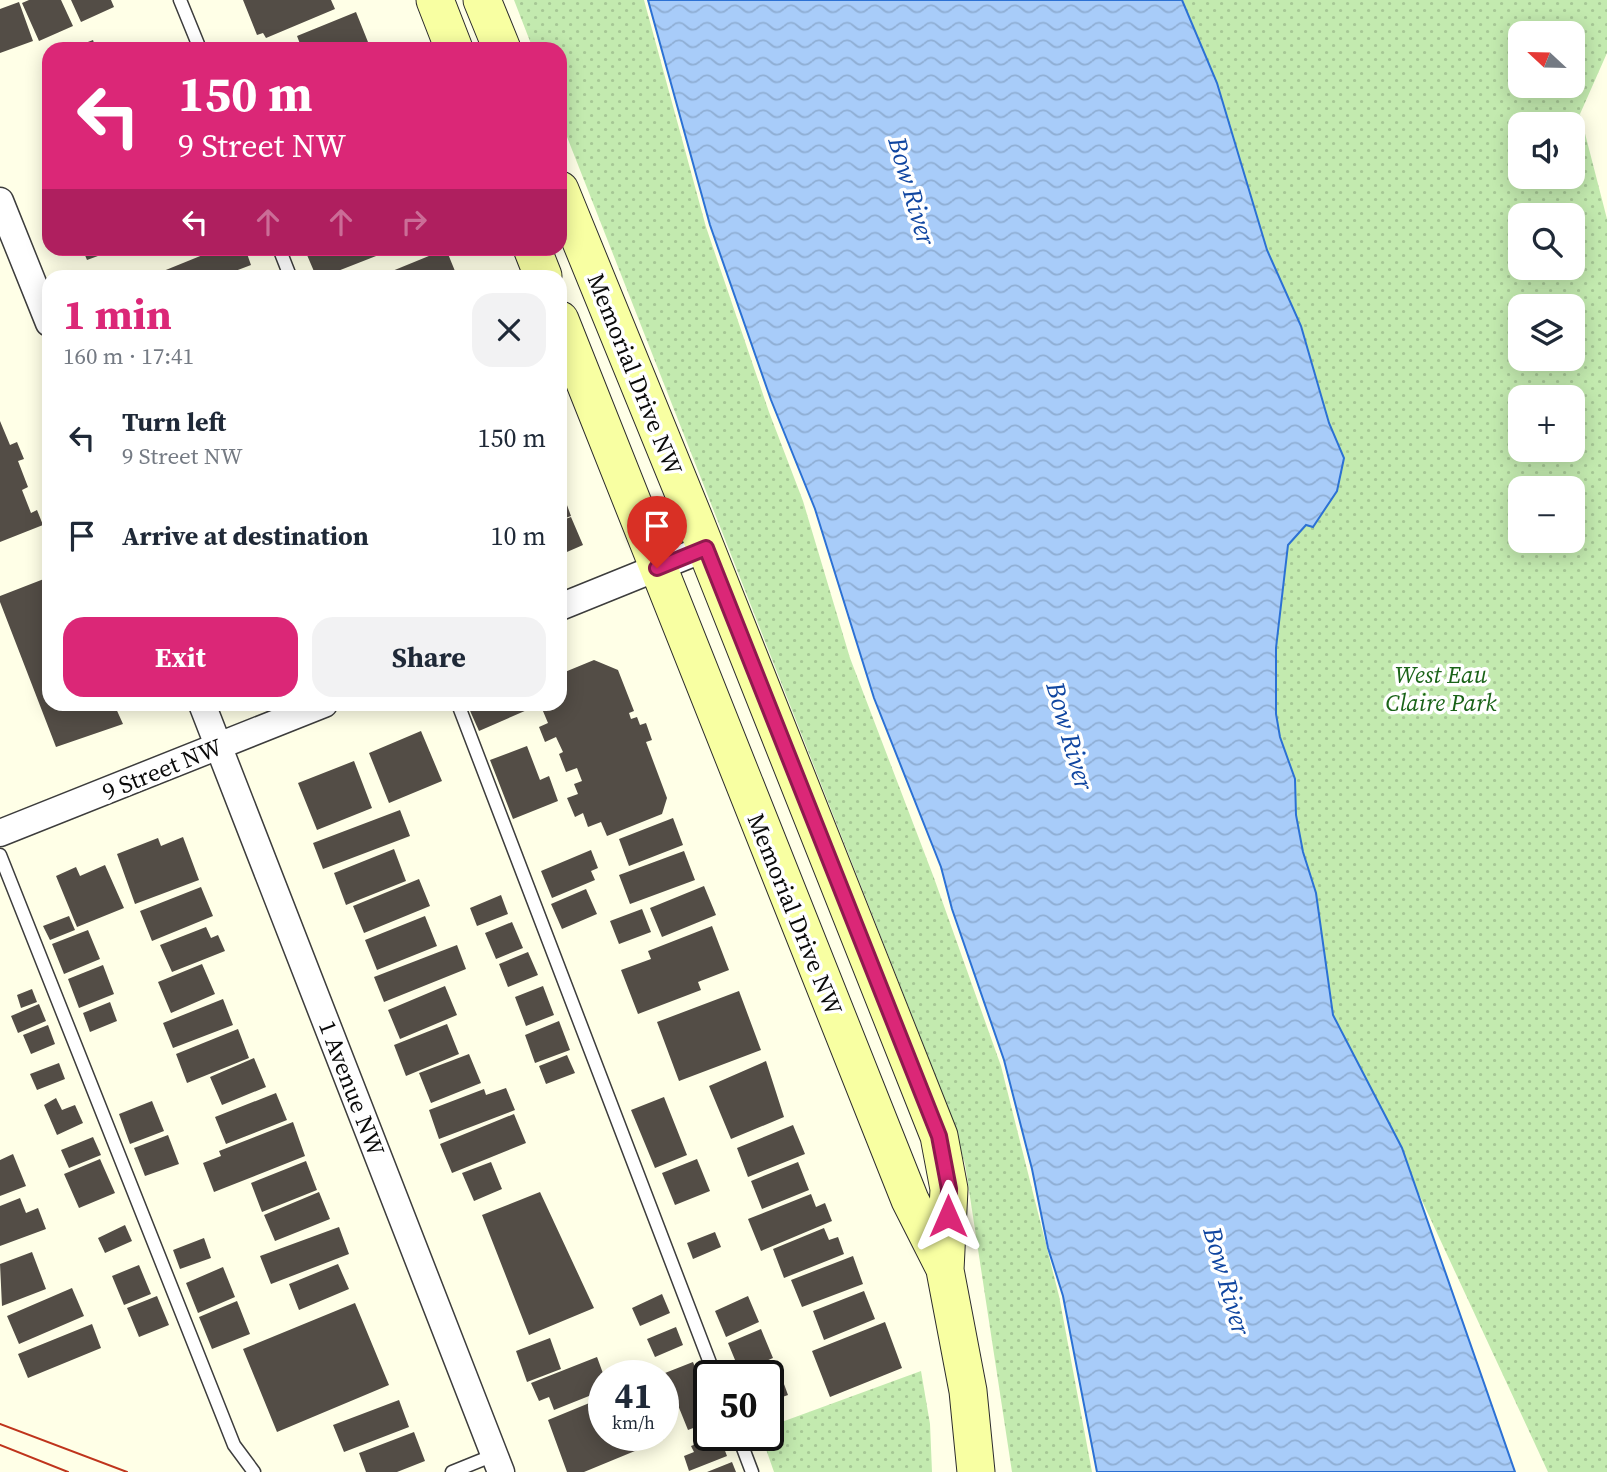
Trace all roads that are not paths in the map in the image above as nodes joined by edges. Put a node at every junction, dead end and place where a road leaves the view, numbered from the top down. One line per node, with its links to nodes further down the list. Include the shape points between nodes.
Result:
1 (180, 0): 4 (lane)
2 (435, 0): 5 (main road)
3 (482, 0): 6 (main road)
4 (197, 42)
5 (451, 42)
6 (499, 42)
7 (0, 201): 9 (street)
8 (567, 207): 11 (main road, Memorial Drive NW)
9 (42, 306)
10 (567, 338): 12 (main road, Memorial Drive NW)
11 (706, 548): 12 (street); 20 (main road, Memorial Drive NW, via 939,1136 949,1189)
12 (657, 568): 13 (street); 20 (main road, Memorial Drive NW, via 910,1200)
13 (567, 604)
14 (205, 711): 17 (street, 1 Avenue NW)
15 (306, 711): 17 (street, 9 Street NW)
16 (461, 711): 21 (lane)
17 (219, 746): 18 (street, 9 Street NW); 23 (street, 1 Avenue NW)
18 (0, 833)
19 (0, 855): 24 (lane, via 234,1445)
20 (945, 1270): 27 (main road, Memorial Drive NW, via 968,1391)
21 (709, 1360)
22 (744, 1451): 26 (lane)
23 (498, 1464): 25 (lane)
24 (254, 1472)
25 (452, 1472)
26 (752, 1472)
27 (976, 1472)

